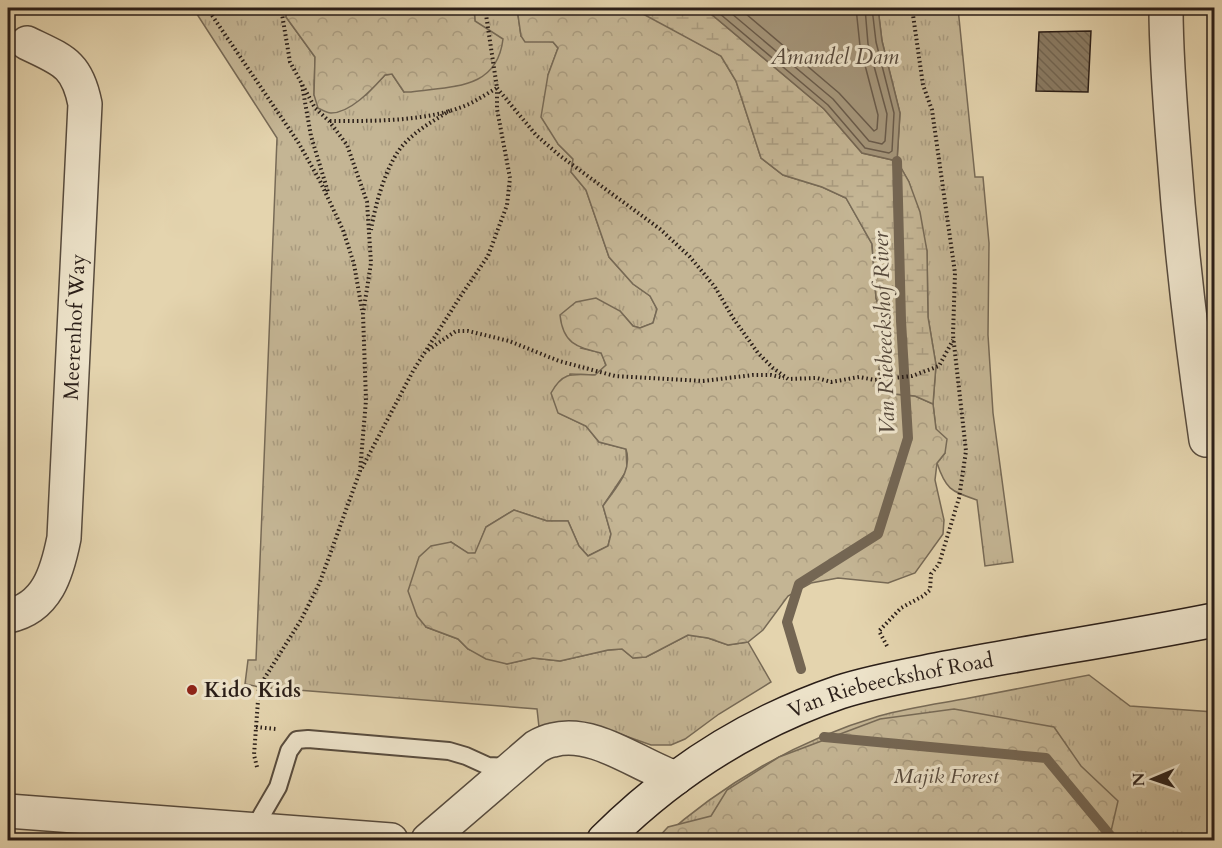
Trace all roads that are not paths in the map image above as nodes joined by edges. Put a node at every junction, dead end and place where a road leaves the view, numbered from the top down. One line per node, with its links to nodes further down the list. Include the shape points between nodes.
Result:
1 (1166, 8): 3 (street, via 1180,233)
2 (27, 43): 4 (street, Meerenhof Way, via 68,65 82,88 85,104 64,538 55,577 44,593 33,606)
3 (1206, 440)
4 (8, 616)
5 (1215, 620): 7 (street, Van Riebeeckshof Road, via 841,692 727,742)
6 (511, 767): 7 (street, via 536,747 554,739 574,738 596,743); 9 (lane, via 488,766 449,752 297,740 289,751 278,788); 11 (street)
7 (676, 778): 12 (street, Van Riebeeckshof Road)
8 (8, 812): 9 (street)
9 (253, 830): 10 (street)
10 (391, 840)
11 (429, 840)
12 (604, 840)

